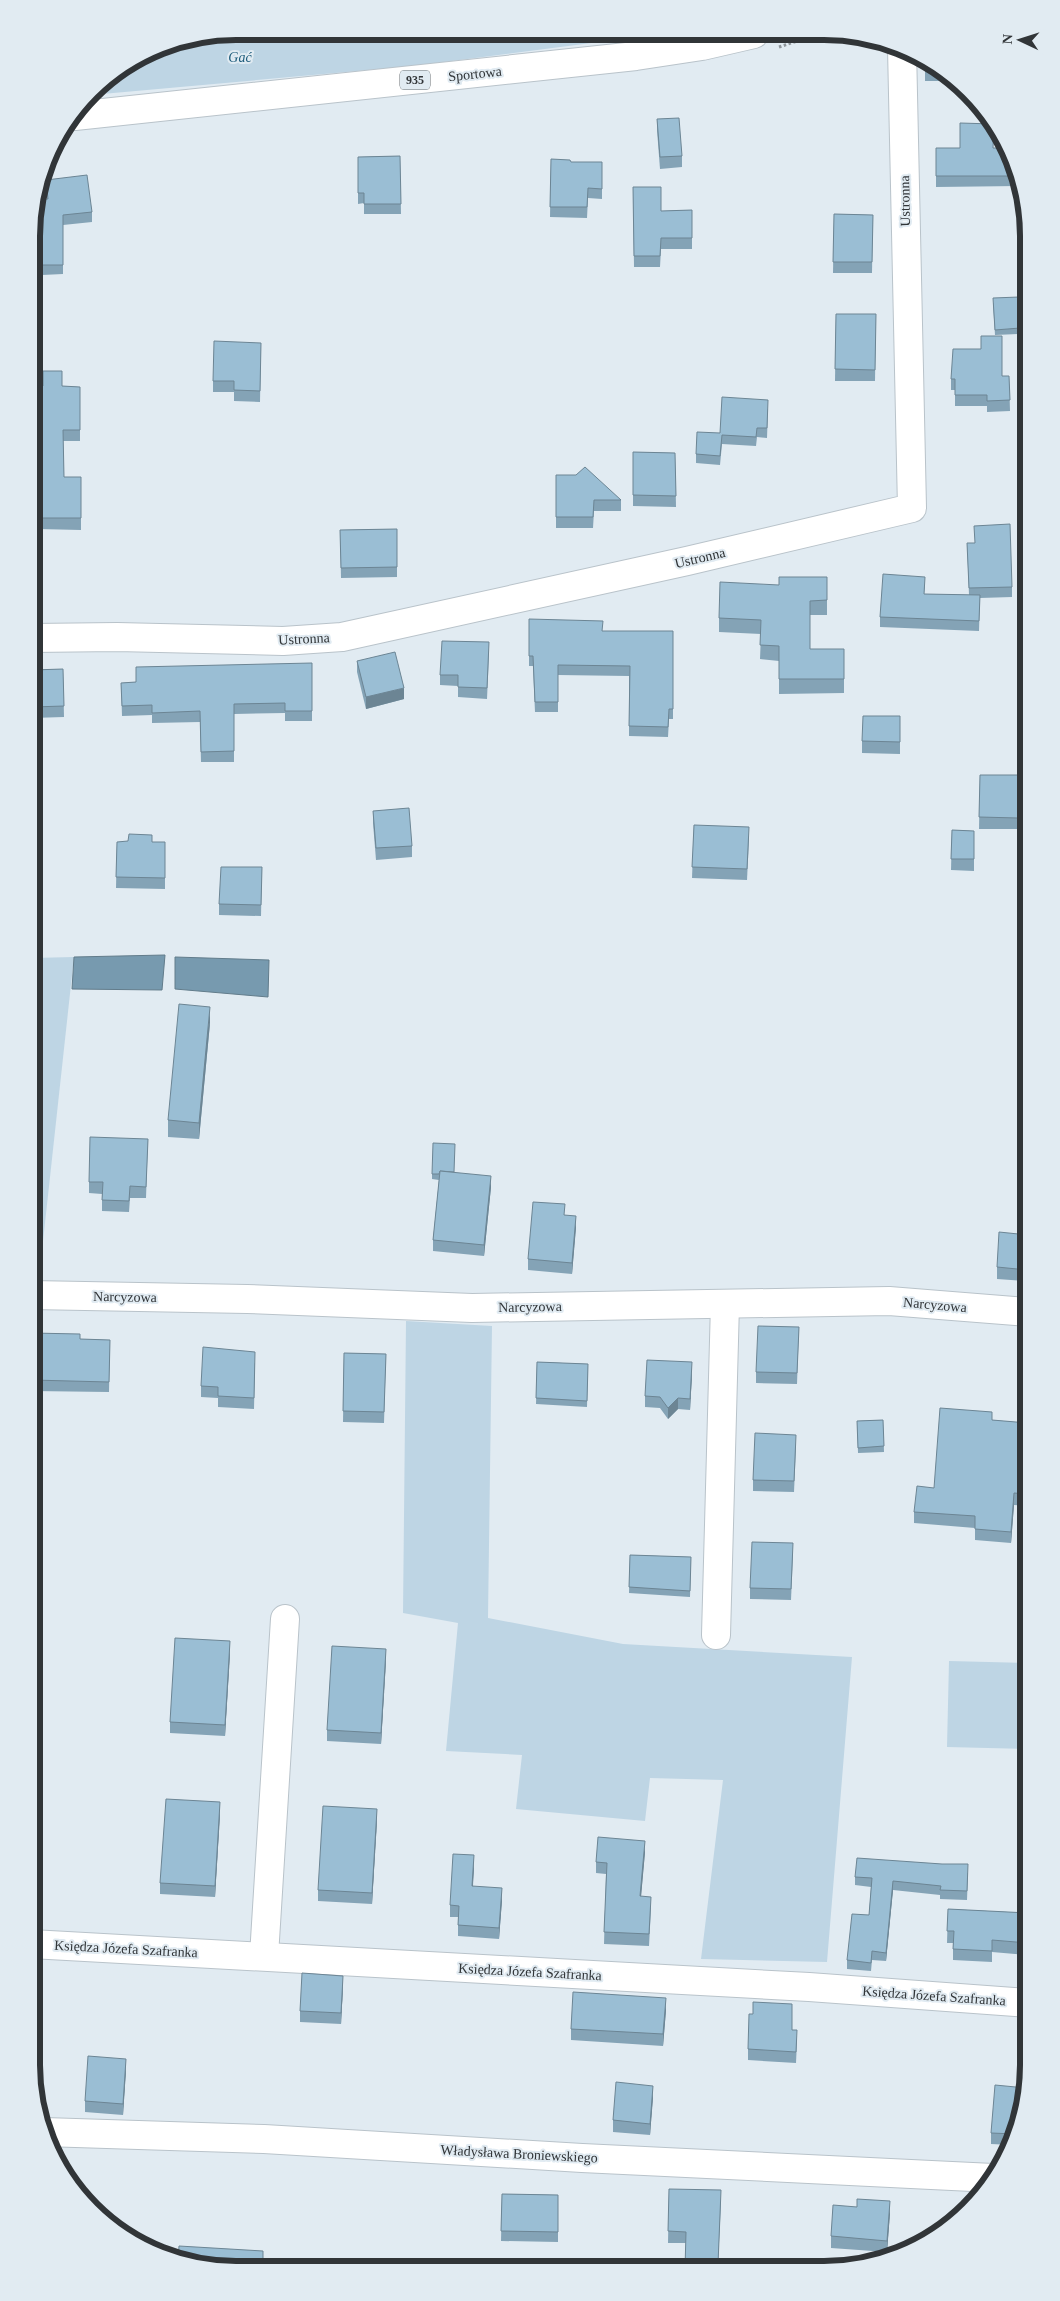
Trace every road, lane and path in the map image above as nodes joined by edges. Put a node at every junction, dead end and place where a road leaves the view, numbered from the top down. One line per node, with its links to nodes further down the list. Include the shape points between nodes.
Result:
1 (728, 40): 3 (street, Sportowa / 935, via 610,59)
2 (902, 56): 4 (street, Ustronna, via 912,508 342,637 283,640)
3 (82, 115)
4 (40, 638)
5 (40, 1295): 6 (street, Narcyzowa, via 472,1308)
6 (725, 1304): 7 (street, Narcyzowa, via 889,1301); 9 (street)
7 (1020, 1311)
8 (285, 1619): 11 (street)
9 (716, 1635)
10 (40, 1944): 11 (street, Księdza Józefa Szafranka)
11 (264, 1956): 12 (street, Księdza Józefa Szafranka)
12 (1020, 2002)
13 (52, 2132): 14 (street, Władysława Broniewskiego, via 264,2139)
14 (984, 2178)

